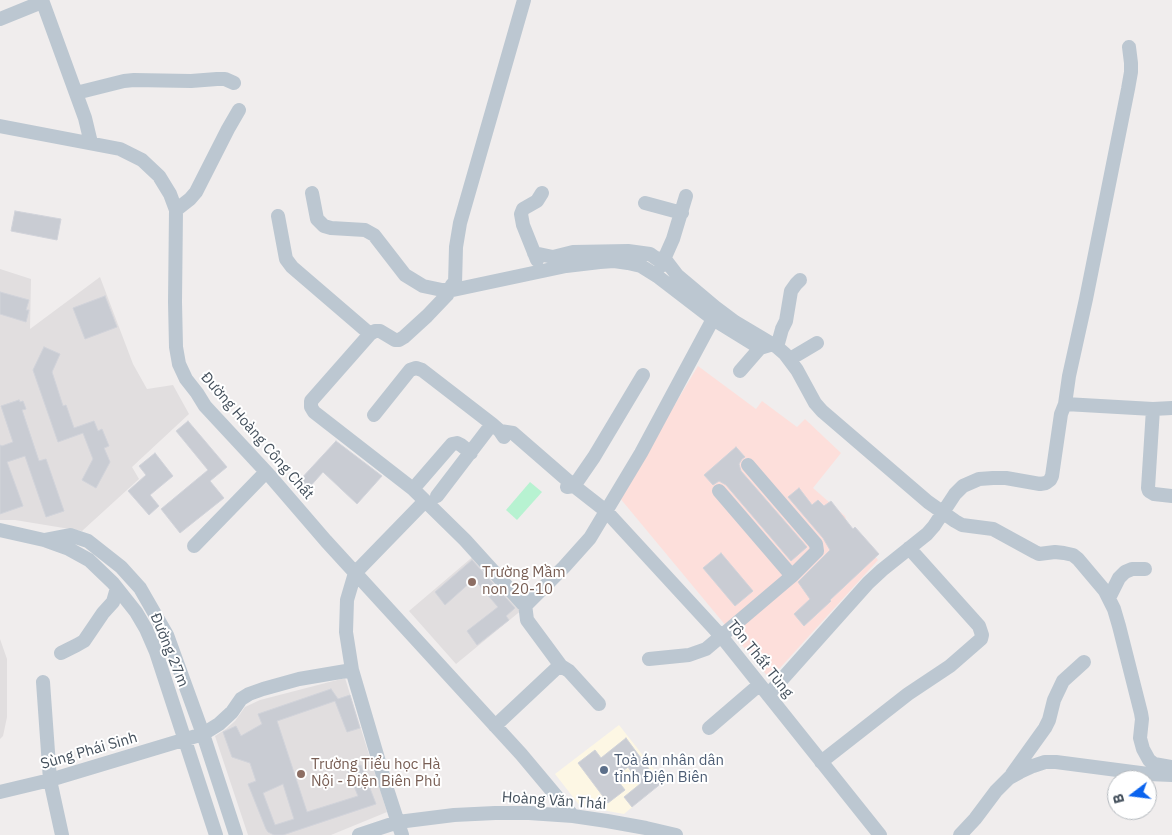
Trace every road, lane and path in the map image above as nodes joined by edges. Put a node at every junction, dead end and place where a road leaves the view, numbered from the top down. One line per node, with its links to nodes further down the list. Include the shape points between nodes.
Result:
1 (524, 0): 22 (street, via 460,223 455,284)
2 (42, 1): 3 (street); 6 (street)
3 (0, 19)
4 (1129, 47): 30 (street, via 1128,89)
5 (234, 83): 6 (street, via 217,78 191,82 134,80)
6 (76, 93): 9 (street)
7 (239, 110): 14 (street, via 196,192)
8 (0, 126): 9 (street, Đường Hoàng Công Chất)
9 (91, 143): 14 (street, Đường Hoàng Công Chất, via 120,149 142,160 159,176)
10 (312, 193): 22 (street, via 318,220 324,226 366,230 374,235 405,275 423,286)
11 (542, 193): 17 (street, via 521,214)
12 (686, 196): 15 (street)
13 (645, 202): 15 (street)
14 (176, 210): 37 (street, Đường Hoàng Công Chất, via 176,347 180,364 186,379 205,406)
15 (682, 213): 18 (street)
16 (278, 216): 24 (street, via 286,259 292,268)
17 (534, 253): 18 (street, via 553,257 573,252 628,251); 19 (street)
18 (664, 258): 20 (street); 26 (street, via 677,275 726,316)
19 (541, 271): 20 (street, via 614,261 641,266); 22 (street)
20 (658, 276): 23 (street)
21 (800, 280): 26 (street, via 791,291 786,321)
22 (450, 290): 24 (street, via 399,340 380,331)
23 (713, 320): 26 (street); 43 (street)
24 (370, 334): 39 (street, via 311,401 310,407)
25 (817, 343): 27 (street)
26 (770, 346): 27 (street); 28 (street)
27 (790, 359): 44 (street, via 822,411)
28 (740, 371)
29 (643, 375): 38 (street)
30 (1065, 404): 32 (street); 44 (street, via 1050,480 1040,484 1006,478 978,480 963,486)
31 (1172, 408): 32 (street)
32 (1153, 409): 41 (street, via 1148,488 1154,494)
33 (374, 415): 34 (street, Tôn Thất Tùng, via 410,370 416,368)
34 (496, 427): 35 (street); 38 (street, Tôn Thất Tùng, via 512,433)
35 (471, 452): 39 (street, via 457,443 452,444); 42 (street)
36 (748, 465): 51 (street, via 818,549)
37 (266, 472): 47 (street); 50 (street, Đường Hoàng Công Chất)
38 (574, 486): 43 (street, Tôn Thất Tùng)
39 (413, 489): 42 (street)
40 (719, 491): 51 (street)
41 (1172, 496)
42 (431, 498): 50 (street); 54 (street)
43 (606, 511): 54 (street, via 590,538); 55 (street, Tôn Thất Tùng)
44 (943, 513): 48 (street, via 934,526); 53 (street, via 962,525 993,529 1039,554 1073,555)
45 (0, 530): 46 (street)
46 (44, 540): 52 (street, Đường 27m, via 89,560); 66 (street, Đường 27m, via 70,535 88,541 121,567 140,588 167,635)
47 (194, 546)
48 (909, 548): 62 (street, via 868,583); 68 (street, via 979,626 982,639)
49 (1145, 569): 53 (street, via 1125,572)
50 (355, 573): 60 (street, via 347,600 346,632); 64 (street, Đường Hoàng Công Chất)
51 (792, 576): 55 (street)
52 (117, 588): 56 (street, via 114,602 84,641); 67 (street, Đường 27m, via 136,612 153,644)
53 (1109, 598): 69 (street, via 1142,719 1140,738 1143,748 1154,764)
54 (525, 604): 59 (street, via 527,620)
55 (721, 636): 57 (street, via 699,653); 62 (street, Tôn Thất Tùng)
56 (61, 653)
57 (649, 659)
58 (1084, 662): 71 (street, via 1063,682 1045,728)
59 (560, 665): 63 (street); 64 (street)
60 (352, 670): 66 (street, via 299,679 249,694); 77 (street)
61 (43, 682): 72 (street)
62 (764, 690): 65 (street); 68 (street, Tôn Thất Tùng)
63 (599, 704)
64 (495, 726): 76 (street, Đường Hoàng Công Chất)
65 (709, 728)
66 (204, 734): 67 (street, Sùng Phái Sinh); 73 (street, Đường 27m)
67 (186, 740): 72 (street, Sùng Phái Sinh); 75 (street, Đường 27m)
68 (821, 762): 83 (street, Tôn Thất Tùng)
69 (1172, 767)
70 (1172, 775): 71 (street, via 1045,762)
71 (1009, 778): 84 (street)
72 (50, 780): 74 (street, Sùng Phái Sinh); 78 (street)
73 (222, 790): 75 (street); 80 (street, Đường 27m)
74 (0, 792)
75 (204, 797): 79 (street, Đường 27m)
76 (573, 816): 77 (street, Hoàng Văn Thái, via 529,813 454,816); 82 (street, Hoàng Văn Thái)
77 (400, 829): 81 (street, Hoàng Văn Thái)
78 (62, 835)
79 (216, 835)
80 (236, 835)
81 (359, 835)
82 (676, 835)
83 (880, 835)
84 (960, 835)

